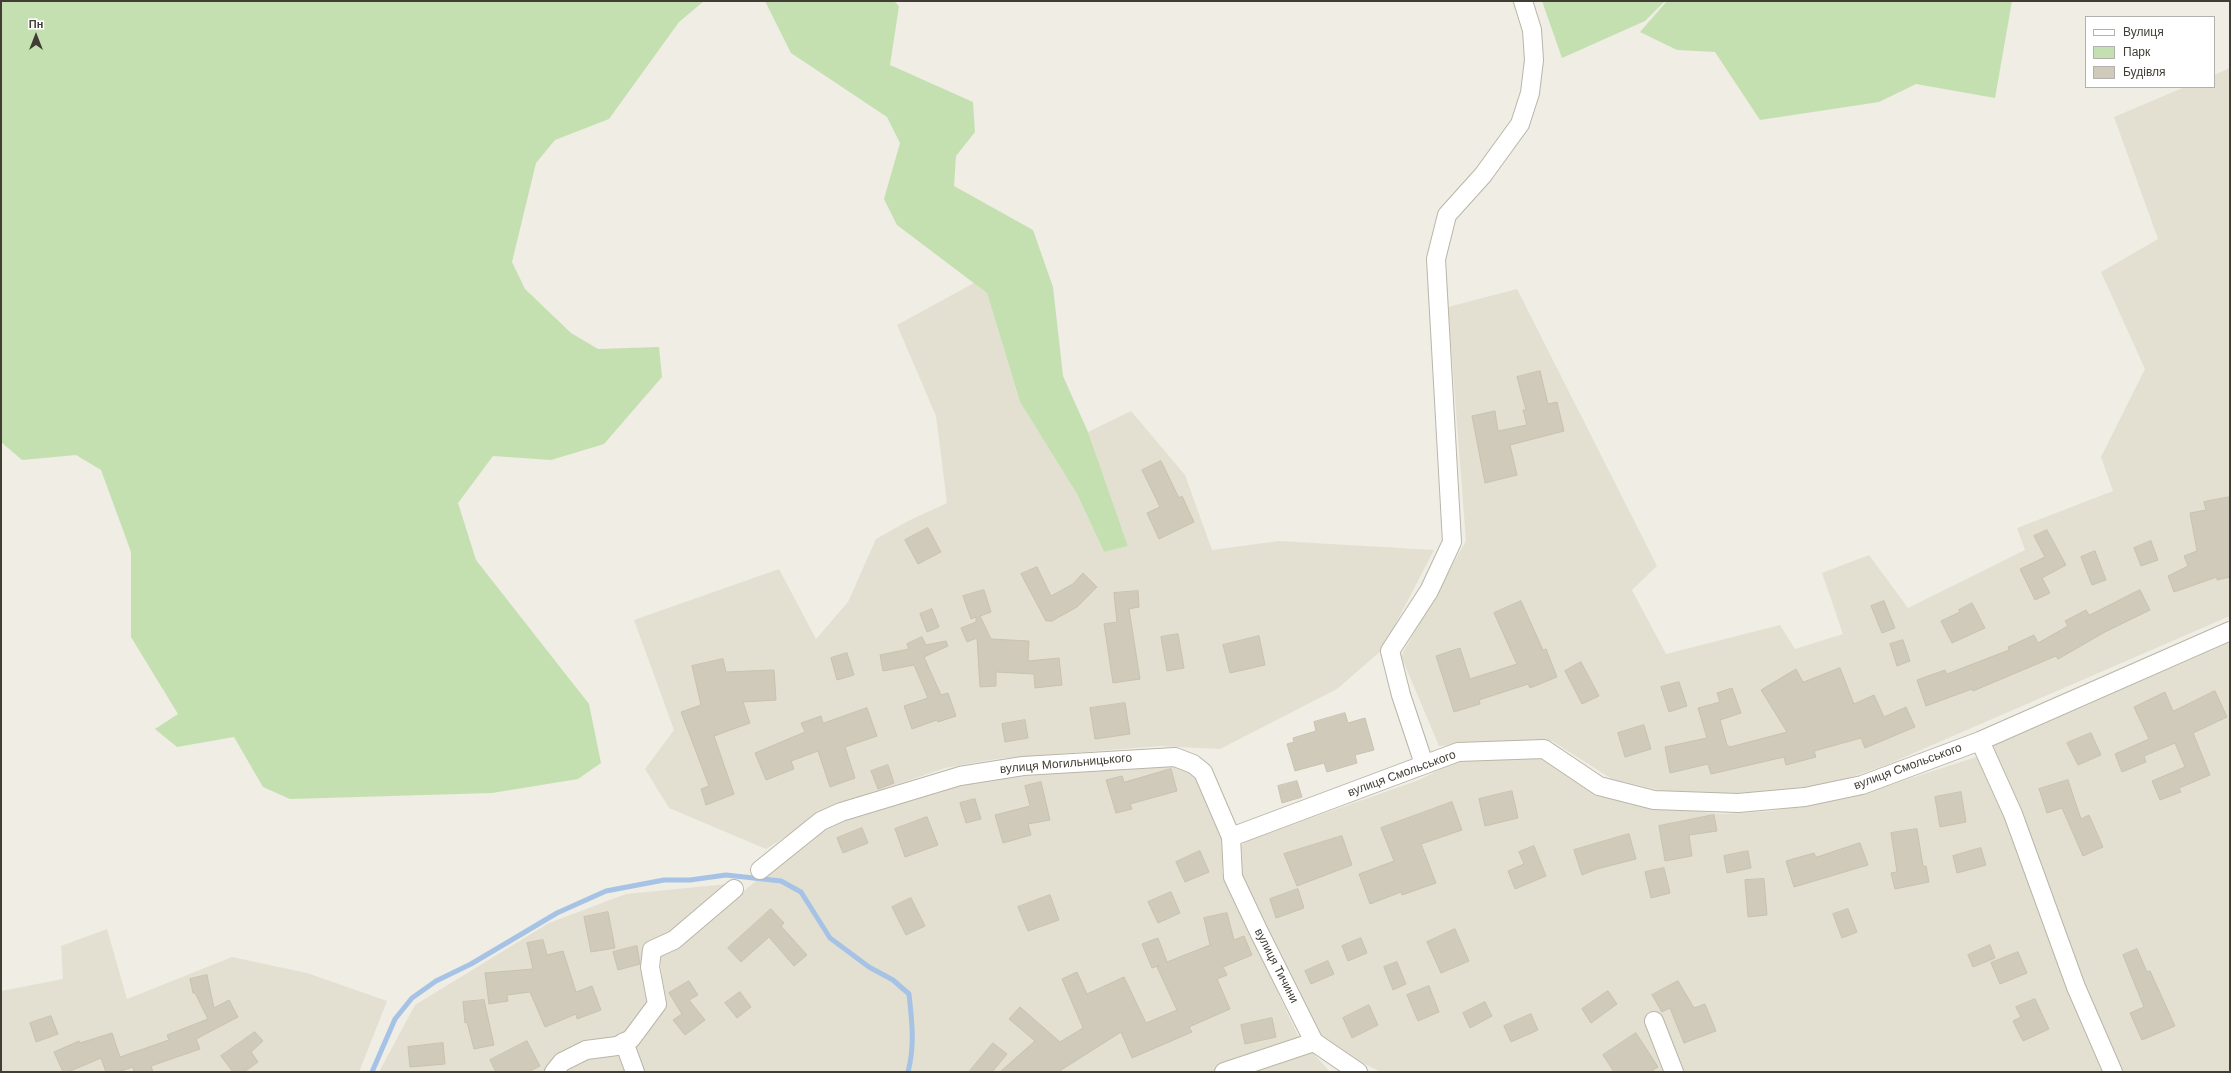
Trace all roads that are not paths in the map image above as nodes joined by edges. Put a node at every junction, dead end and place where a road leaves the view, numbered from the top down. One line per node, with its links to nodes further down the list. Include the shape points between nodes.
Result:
1 (1523, 1): 4 (street, via 1532,30 1534,60 1530,93 1520,124 1483,174 1447,215 1436,258 1452,542 1429,591 1390,651 1401,695)
2 (2230, 630): 3 (street, вулиця Смольського)
3 (1980, 741): 4 (street, вулиця Смольського, via 1862,785 1805,797 1738,803 1654,800 1599,786 1544,749 1458,752); 16 (street, via 2013,814 2076,987)
4 (1424, 764): 5 (street, вулиця Смольського)
5 (1231, 837): 6 (street, вулиця Могильницького, via 1203,772 1193,764 1175,758 1098,760 1023,766 960,776 841,812 821,821); 10 (street, вулиця Тичини, via 1234,877)
6 (760, 870)
7 (734, 890): 9 (street, via 674,940 652,950 650,967 657,1004 632,1039)
8 (1654, 1021): 15 (street)
9 (624, 1042): 11 (street, via 617,1046 586,1050 562,1062); 12 (street)
10 (1314, 1042): 13 (street); 14 (street, вулиця Тичини)
11 (554, 1072)
12 (635, 1072)
13 (1224, 1072)
14 (1358, 1072)
15 (1674, 1072)
16 (2113, 1072)

